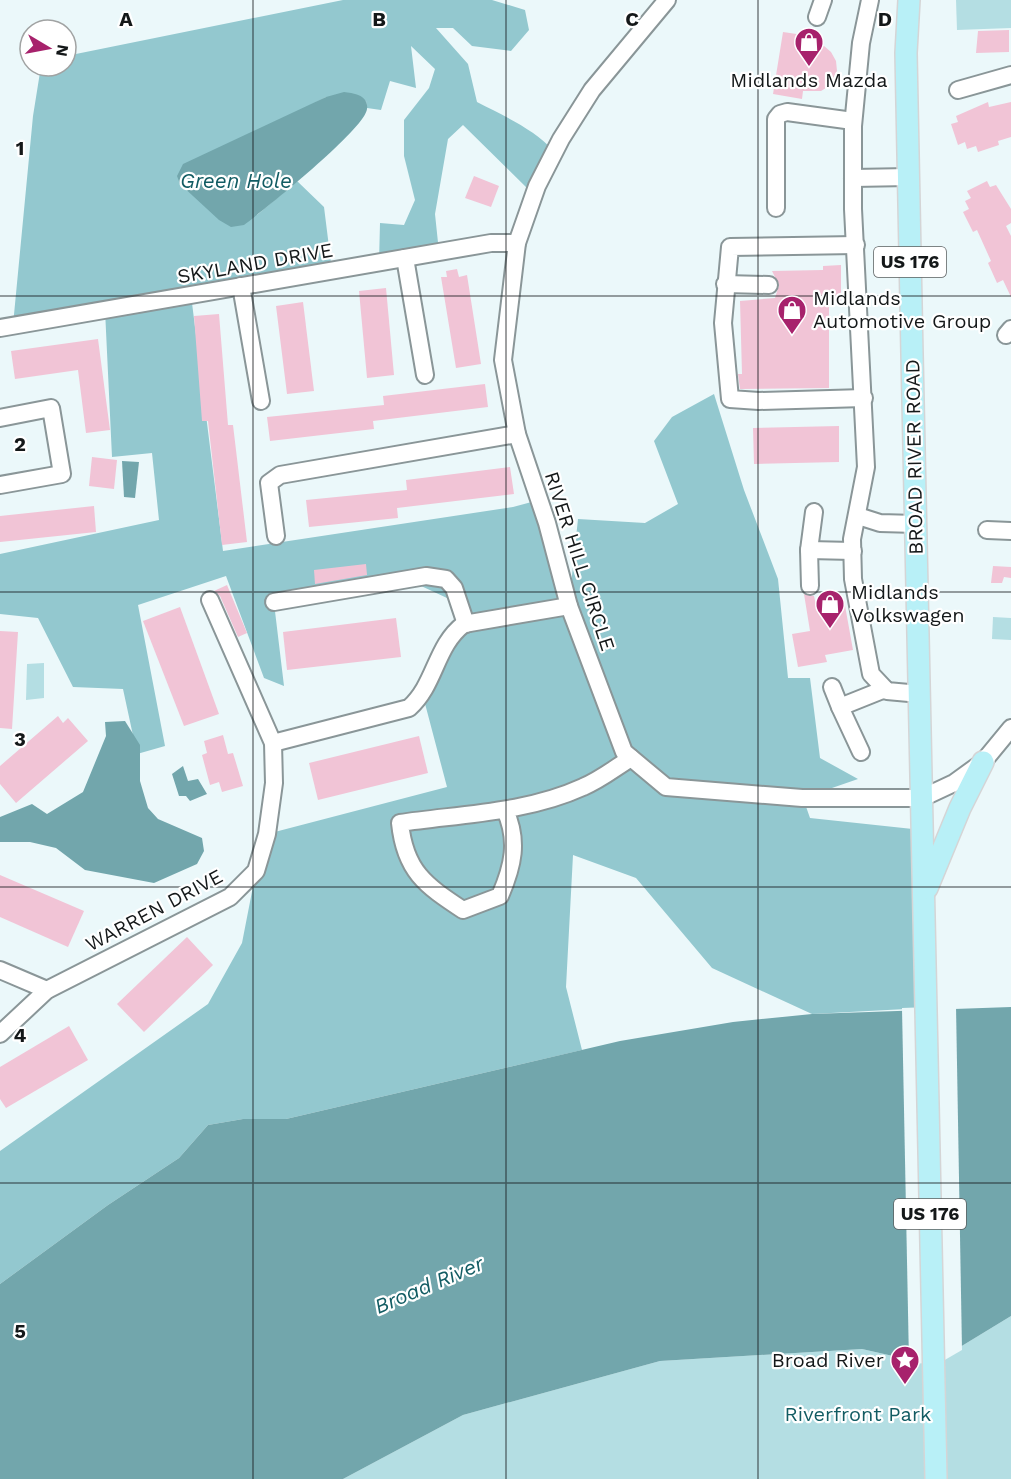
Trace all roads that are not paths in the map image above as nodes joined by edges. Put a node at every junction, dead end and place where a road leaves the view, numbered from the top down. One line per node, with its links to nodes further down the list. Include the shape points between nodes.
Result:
1 (667, 0): 12 (street, RIVER HILL CIRCLE, via 591,90 537,186)
2 (823, 0): 5 (street)
3 (870, 0): 8 (street)
4 (909, 0): 9 (main road, BROAD RIVER ROAD / US 176)
5 (817, 17)
6 (1011, 75): 7 (street)
7 (958, 90)
8 (853, 121): 10 (street); 11 (street, via 780,114 776,119)
9 (909, 177): 10 (street); 27 (main road, BROAD RIVER ROAD / US 176)
10 (853, 178): 13 (street)
11 (776, 208)
12 (517, 243): 14 (street, SKYLAND DRIVE, via 491,243); 23 (street, RIVER HILL CIRCLE, via 503,360)
13 (856, 245): 15 (street, via 730,247); 20 (street)
14 (405, 258): 17 (street, SKYLAND DRIVE); 19 (street)
15 (725, 284): 16 (street); 20 (street, via 723,323 730,399)
16 (769, 285)
17 (241, 286): 18 (street, SKYLAND DRIVE); 21 (street)
18 (0, 328)
19 (425, 375)
20 (864, 398): 26 (street, via 866,466)
21 (261, 401)
22 (0, 418): 24 (street, via 51,408 62,474)
23 (517, 434): 30 (street, via 280,475 268,483); 36 (street, RIVER HILL CIRCLE)
24 (0, 485)
25 (814, 513): 31 (street)
26 (858, 516): 27 (street, via 880,523); 32 (street)
27 (916, 525): 40 (main road, BROAD RIVER ROAD / US 176)
28 (987, 530): 29 (street)
29 (1011, 531)
30 (276, 536)
31 (810, 550): 32 (street); 33 (street)
32 (853, 551): 39 (street, via 853,579 871,674)
33 (810, 586)
34 (210, 600): 43 (street, WARREN DRIVE)
35 (274, 602): 37 (street, via 426,576 446,579 454,588)
36 (569, 606): 37 (street); 45 (street, RIVER HILL CIRCLE, via 624,752)
37 (466, 624): 43 (street, via 450,635 423,696 410,708)
38 (832, 687): 41 (street)
39 (885, 689): 40 (street); 41 (street)
40 (920, 694): 47 (main road, BROAD RIVER ROAD / US 176)
41 (840, 707): 44 (street)
42 (1011, 728): 46 (street, RIVER HILL CIRCLE)
43 (273, 743): 51 (street, WARREN DRIVE, via 274,783 267,834 256,871 230,897)
44 (861, 752)
45 (631, 758): 47 (street, RIVER HILL CIRCLE, via 666,788 802,798); 48 (street, via 583,787)
46 (983, 762): 47 (street, RIVER HILL CIRCLE, via 954,783); 49 (main road)
47 (922, 798): 49 (main road, BROAD RIVER ROAD / US 176)
48 (505, 810): 48 (street, via 400,823 403,848 426,885 463,910 500,896 512,868 513,828)
49 (923, 897): 53 (main road, BROAD RIVER ROAD / US 176)
50 (0, 970): 51 (street)
51 (46, 990): 52 (street, WARREN DRIVE)
52 (0, 1034)
53 (936, 1479)

